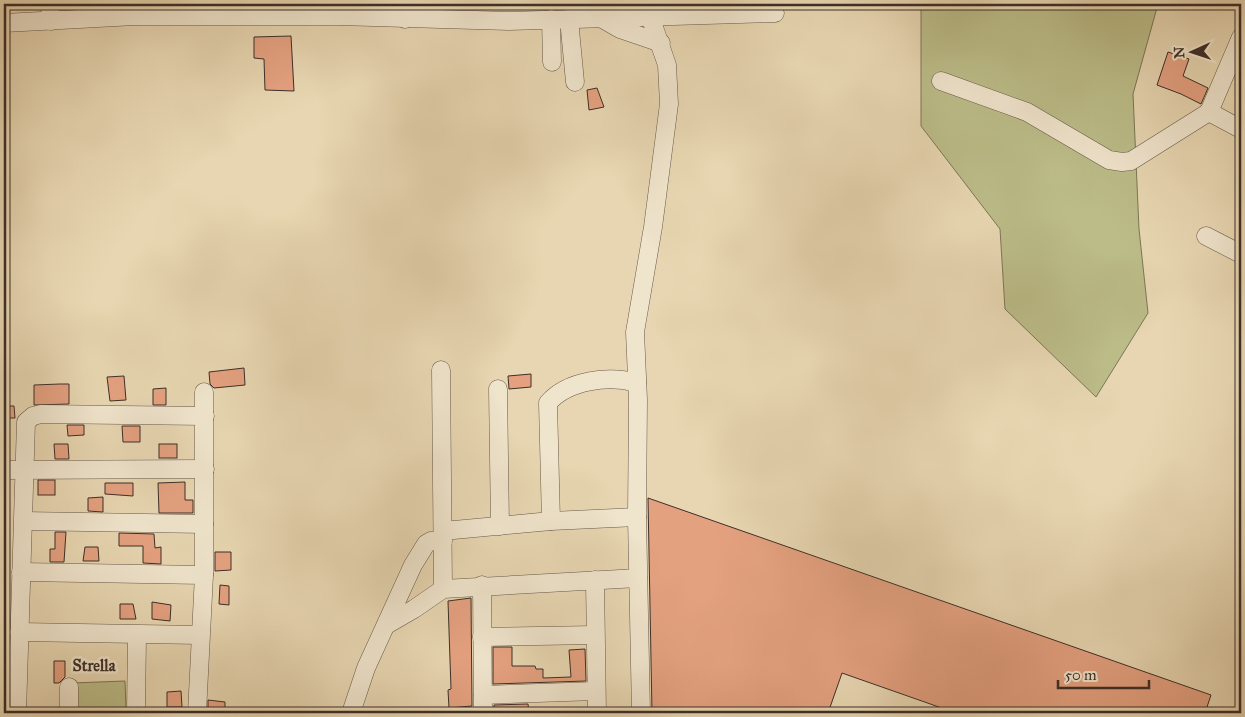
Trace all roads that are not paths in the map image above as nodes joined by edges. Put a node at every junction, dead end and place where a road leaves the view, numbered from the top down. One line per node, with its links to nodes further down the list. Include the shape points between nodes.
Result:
1 (682, 9): 5 (street); 7 (street)
2 (338, 10): 3 (street, via 135,16); 4 (street)
3 (51, 12): 10 (street)
4 (405, 12): 9 (street, via 509,21)
5 (775, 13)
6 (576, 14): 8 (street); 9 (street); 15 (street)
7 (650, 16): 8 (street); 12 (street)
8 (599, 17): 12 (street)
9 (551, 19): 13 (street)
10 (4, 23)
11 (1241, 37): 16 (street)
12 (661, 43): 21 (street, via 667,65 669,104 653,227 637,313)
13 (552, 62)
14 (941, 81): 16 (street, via 1028,112 1109,160 1122,162 1131,161)
15 (576, 82)
16 (1209, 112): 17 (street)
17 (1241, 128)
18 (1206, 236): 19 (street)
19 (1241, 254)
20 (441, 370): 33 (street)
21 (637, 383): 28 (street); 30 (street, via 621,380 588,382 570,388 548,403)
22 (498, 389): 32 (street)
23 (204, 392): 24 (street)
24 (205, 416): 25 (street); 27 (street, via 33,416 26,422)
25 (205, 469): 27 (street); 31 (street)
26 (4, 470): 27 (street)
27 (24, 470): 29 (street)
28 (637, 517): 30 (street); 36 (street)
29 (24, 521): 31 (street); 34 (street)
30 (551, 521): 32 (street)
31 (204, 524): 35 (street)
32 (500, 526): 33 (street)
33 (443, 536): 39 (street); 40 (street, via 423,546)
34 (21, 572): 35 (street); 41 (street)
35 (204, 575): 44 (street)
36 (638, 578): 37 (street); 57 (street)
37 (594, 580): 38 (street); 43 (street)
38 (482, 585): 39 (street); 45 (street)
39 (443, 589): 40 (street)
40 (388, 624): 54 (street, via 366,668)
41 (19, 632): 42 (street); 46 (street)
42 (137, 635): 44 (street); 52 (street)
43 (595, 635): 45 (street); 48 (street)
44 (200, 636): 53 (street)
45 (482, 637): 49 (street)
46 (11, 678): 50 (street)
47 (68, 687): 51 (street)
48 (596, 690): 49 (street); 56 (street)
49 (483, 695): 55 (street)
50 (17, 713)
51 (69, 713)
52 (136, 713)
53 (197, 713)
54 (351, 713)
55 (483, 713)
56 (597, 713)
57 (641, 713)

